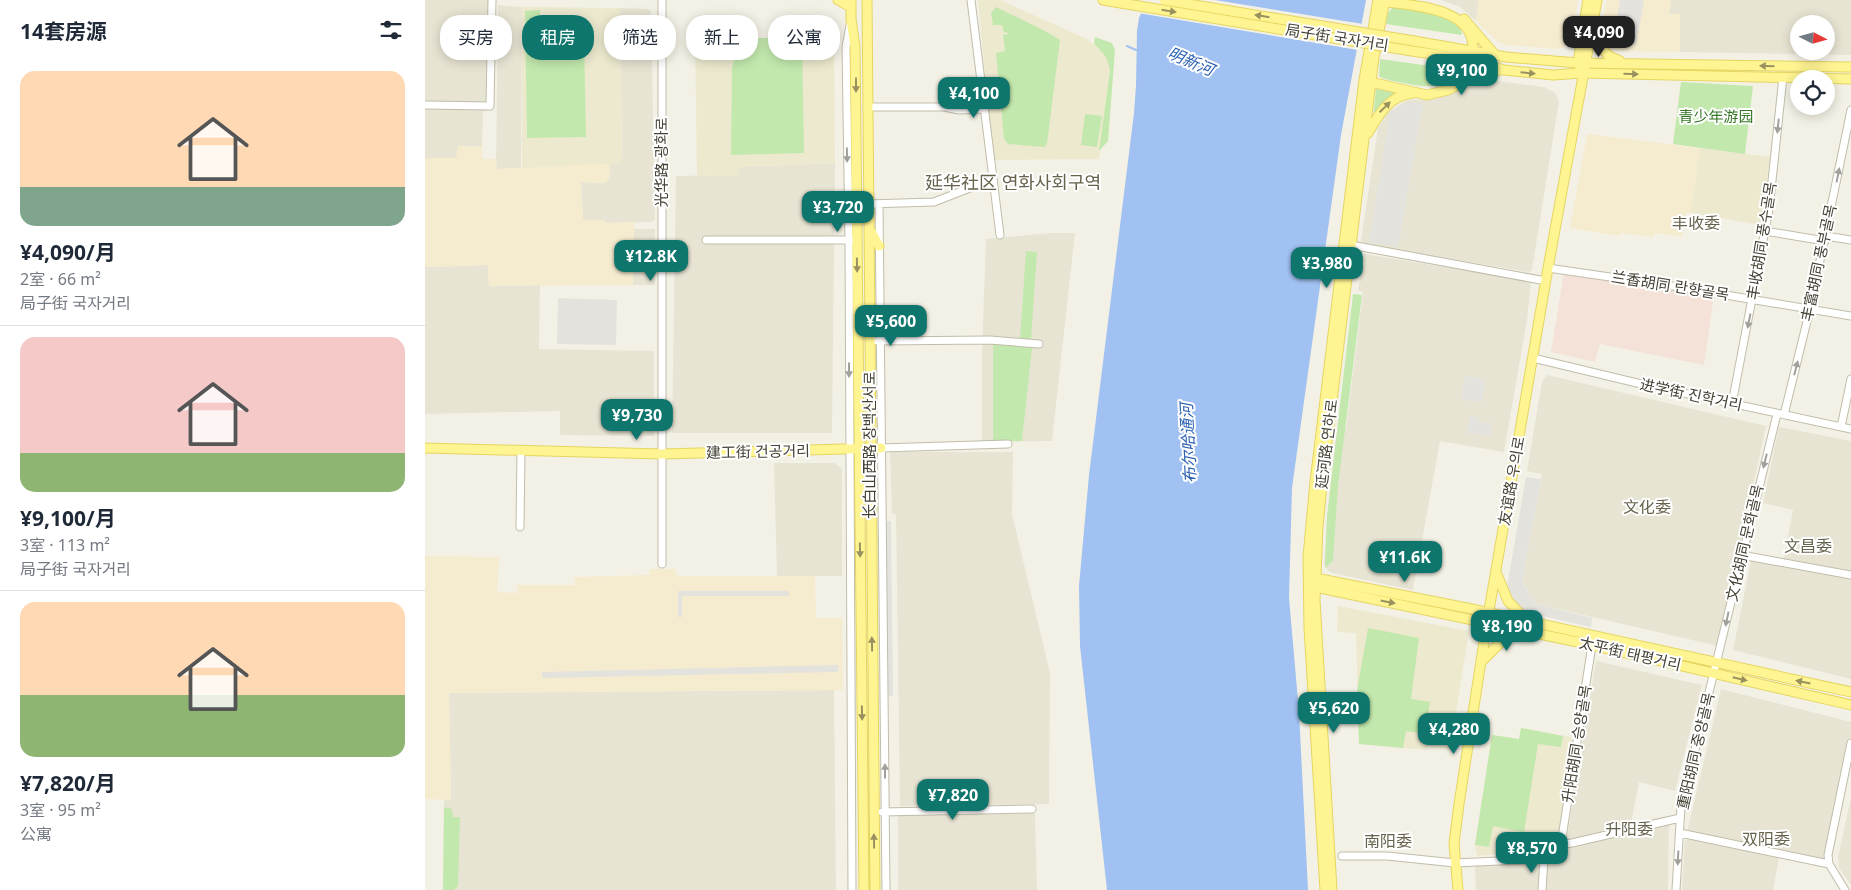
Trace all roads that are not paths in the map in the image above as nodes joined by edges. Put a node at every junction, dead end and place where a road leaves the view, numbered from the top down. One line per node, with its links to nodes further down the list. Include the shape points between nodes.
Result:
1 (492, 0): 26 (street, via 490,106)
2 (662, 0): 64 (street, 光华路 광화로)
3 (838, 0): 13 (main road)
4 (867, 0): 27 (main road, 长白山西路 장백산서로)
5 (971, 0): 28 (street)
6 (1103, 0): 15 (main road, 局子街 국자거리, one-way to 15, bridge, via 1412,51)
7 (1164, 0): 15 (main road, 局子街 국자거리, one-way to 7, bridge, via 1414,41)
8 (1400, 0): 12 (main road)
9 (1588, 0): 17 (main road, 友谊路 우의로)
10 (1597, 0): 14 (main road, 友谊路 우의로)
11 (1381, 1): 15 (main road, via 1450,14 1472,38); 23 (main road, 延河路 연하로)
12 (1429, 2): 16 (main road, via 1451,9 1462,17)
13 (851, 3): 39 (main road, 长白山西路 장백산서로, one-way to 39, via 855,47)
14 (1591, 37): 17 (main road, 友谊路 우의로); 18 (main road, via 1609,56)
15 (1473, 55): 16 (main road, 局子街 국자거리); 20 (main road, 局子街 국자거리); 23 (main road, via 1474,66 1470,72 1436,88)
16 (1495, 55): 17 (main road, 局子街 국자거리)
17 (1582, 63): 18 (main road, 局子街 국자거리); 21 (main road, 友谊路 우의로)
18 (1627, 64): 19 (main road, 局子街 국자거리, one-way to 18)
19 (1851, 67)
20 (1504, 70): 21 (main road, 局子街 국자거리, one-way to 21, via 1553,75); 25 (main road, via 1474,76 1443,92)
21 (1583, 73): 22 (main road, 局子街 국자거리, one-way to 22); 43 (main road, 友谊路 우의로)
22 (1783, 78): 24 (main road, 局子街 국자거리); 35 (street, 丰收胡同 풍수골목, one-way to 35)
23 (1368, 79): 25 (main road); 30 (main road, 延河路 연하로); 70 (main road, 延河路 연하로, via 1315,482)
24 (1851, 79)
25 (1419, 93): 30 (main road, one-way to 25, via 1378,114 1389,103 1404,95)
26 (425, 105)
27 (867, 107): 28 (street); 32 (main road, 长白山西路 장백산서로)
28 (984, 109): 31 (street)
29 (1851, 110): 37 (street, 丰富胡同 풍부골목, one-way to 29)
30 (1365, 139): 41 (main road, 延河路 연하로)
31 (993, 184): 33 (street, via 975,186 934,202); 36 (street)
32 (868, 204): 33 (street); 34 (main road, 长白山西路 장백산서로)
33 (879, 204): 42 (street, 长白山西路 장백산서로)
34 (869, 228): 42 (main road); 49 (main road, 长白山西路 장백산서로)
35 (1765, 231): 37 (street); 45 (street, 丰收胡同 풍수골목)
36 (1000, 236)
37 (1825, 238): 40 (street); 46 (street, 丰富胡同 풍부골목)
38 (706, 240): 39 (street)
39 (853, 240): 61 (main road, 长白山西路 장백산서로, one-way to 61); 62 (street, 长白山西路 장백산서로, one-way to 62)
40 (1851, 240)
41 (1351, 245): 44 (street); 70 (main road, 延河路 연하로)
42 (879, 246): 48 (street, 长白山西路 장백산서로)
43 (1548, 268): 44 (main road, 友谊路 우의로); 45 (street, 兰香胡同 란향골목)
44 (1546, 281): 51 (main road, 友谊路 우의로)
45 (1753, 300): 46 (street, 兰香胡同 란향골목); 53 (street, 丰收胡同 풍수골목, one-way to 53)
46 (1810, 309): 47 (street, 兰香胡同 란향골목); 54 (street, 丰富胡同 풍부골목, one-way to 46)
47 (1851, 316)
48 (880, 341): 49 (street); 50 (street, via 991,340); 60 (street, 长白山西路 장백산서로)
49 (869, 342): 59 (main road, 长白山西路 장백산서로)
50 (1039, 344)
51 (1533, 358): 53 (street, 进学街 진학거리); 68 (main road, 友谊路 우의로)
52 (1851, 378): 55 (street)
53 (1732, 404): 54 (street, 进学街 진학거리)
54 (1780, 415): 55 (street, 进学街 진학거리); 66 (street, 文化胡同 문화골목, one-way to 66)
55 (1841, 427): 56 (street, 进学街 진학거리)
56 (1851, 429)
57 (1008, 444): 60 (street)
58 (425, 448): 63 (main road, 建工街 건공거리)
59 (870, 448): 60 (main road, 建工街 건공거리); 61 (main road, 建工街 건공거리); 83 (main road, 长白山西路 장백산서로, one-way to 59)
60 (881, 448): 84 (street, 长白山西路 장백산서로, one-way to 60)
61 (859, 449): 62 (main road, 建工街 건공거리); 94 (main road, 长白山西路 장백산서로, one-way to 94)
62 (849, 450): 64 (main road, 建工街 건공거리); 93 (street, 长白山西路 장백산서로)
63 (521, 451): 64 (main road, 建工街 건공거리); 65 (street)
64 (662, 454): 67 (street, 光华路 광화로)
65 (520, 527)
66 (1741, 555): 69 (street); 77 (street, 文化胡同 문화골목, one-way to 77)
67 (663, 564)
68 (1496, 572): 71 (main road, 友谊路 우의로); 72 (main road, via 1508,601)
69 (1851, 575)
70 (1313, 583): 71 (main road, 太平街 태평거리); 73 (main road, 太平街 태평거리, one-way to 73); 97 (main road, 延河路 연하로); 98 (main road, 延河路 연하로)
71 (1489, 612): 72 (main road, 太平街 태평거리); 73 (main road, 友谊路 우의로)
72 (1527, 620): 77 (main road, 太平街 태평거리)
73 (1487, 622): 74 (main road, 太平街 태평거리); 76 (main road, 友谊路 우의로)
74 (1525, 630): 75 (main road, 太平街 태평거리); 76 (main road, via 1505,638)
75 (1592, 645): 78 (main road, 太平街 태평거리); 87 (street, 升阳胡同 승양골목)
76 (1481, 662): 90 (main road, 友谊路 우의로, via 1457,814)
77 (1717, 663): 78 (street, 文化胡同 문화골목); 79 (main road, 太平街 태평거리, one-way to 77)
78 (1714, 673): 80 (main road, 太平街 태평거리, one-way to 80); 85 (street, 重阳胡同 중양골목)
79 (1851, 692)
80 (1851, 706)
81 (1851, 743): 91 (street, via 1828,855)
82 (1032, 809): 84 (street)
83 (874, 812): 84 (street); 95 (main road, 长白山西路 장백산서로, one-way to 83)
84 (885, 812): 96 (street, 长白山西路 장백산서로)
85 (1681, 818): 86 (street, 重阳胡同 중양골목); 87 (street)
86 (1679, 832): 91 (street); 101 (street, 重阳胡同 중양골목, one-way to 101)
87 (1561, 844): 89 (street)
88 (1342, 856): 90 (street, via 1387,856)
89 (1544, 858): 90 (street); 100 (street)
90 (1455, 863): 99 (main road, 友谊路 우의로)
91 (1829, 864): 92 (street)
92 (1847, 889)
93 (852, 890)
94 (864, 890)
95 (875, 890)
96 (886, 890)
97 (1325, 890)
98 (1332, 890)
99 (1458, 890)
100 (1542, 890)
101 (1676, 890)

